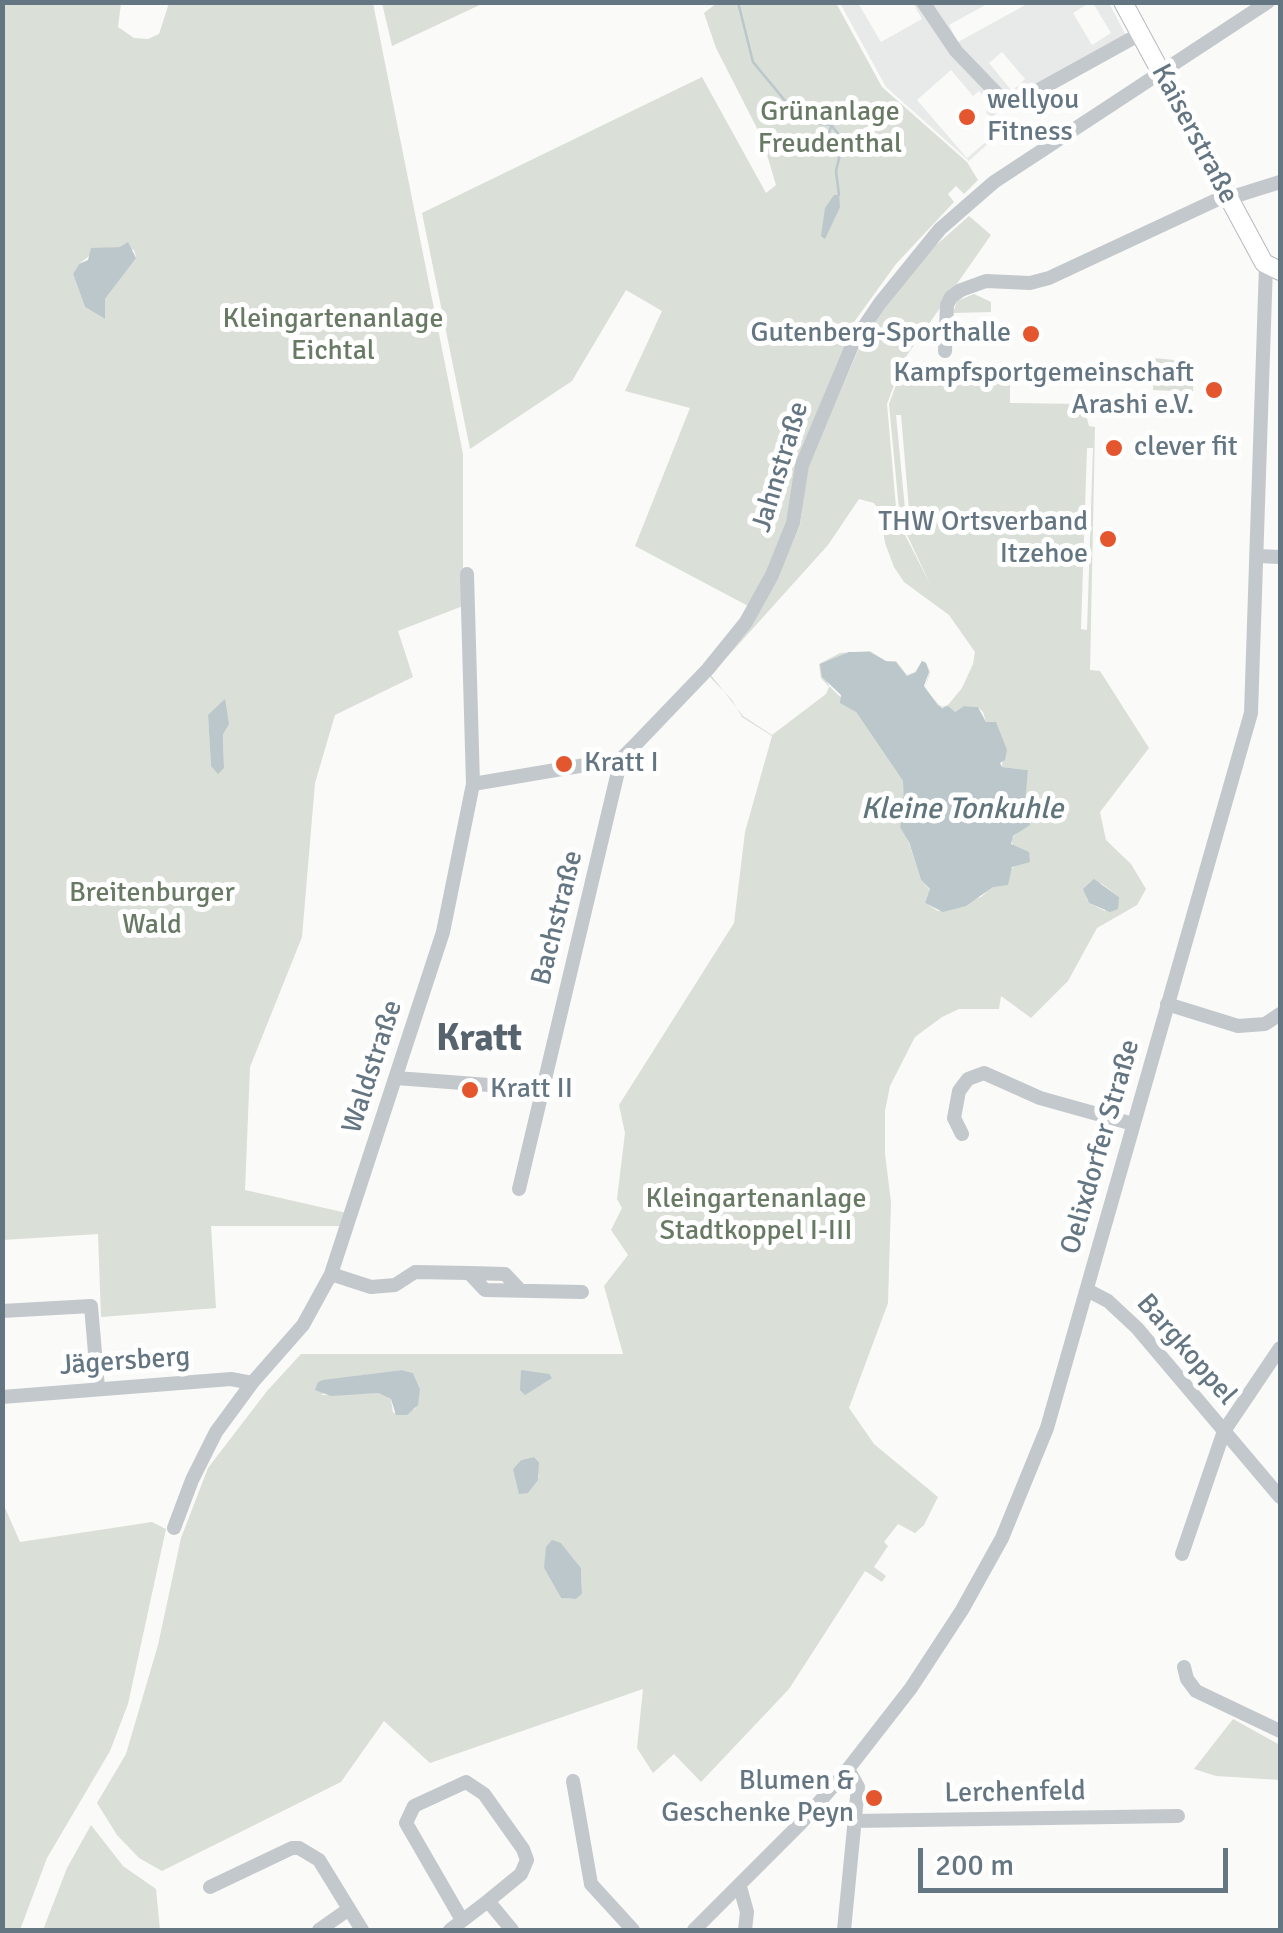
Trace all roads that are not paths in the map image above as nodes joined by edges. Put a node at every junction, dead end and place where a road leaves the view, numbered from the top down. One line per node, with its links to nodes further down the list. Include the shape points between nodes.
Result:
1 (923, 2): 4 (street, via 956,52 1006,104)
2 (1123, 2): 4 (main road, Kaiserstraße)
3 (1268, 2): 5 (street, Jahnstraße)
4 (1140, 34): 5 (main road, Kaiserstraße)
5 (1161, 72): 7 (main road, Kaiserstraße); 13 (street, Jahnstraße, via 980,193 940,229 880,302 836,381 802,465 793,523 746,622)
6 (1280, 182): 7 (street)
7 (1228, 196): 8 (main road, Kaiserstraße); 9 (street, via 1049,278 986,281 961,290 947,305)
8 (1273, 268): 10 (street, Oelixdorfer Straße)
9 (945, 351)
10 (1258, 556): 11 (street); 15 (street, Oelixdorfer Straße, via 1251,713)
11 (1280, 557)
12 (467, 574): 14 (street, Waldstraße)
13 (621, 759): 14 (street); 18 (street, Bachstraße)
14 (474, 784): 17 (street, Waldstraße, via 450,907)
15 (1167, 1004): 16 (street, via 1238,1026 1265,1024); 19 (street, Oelixdorfer Straße)
16 (1280, 1014)
17 (396, 1078): 18 (street); 22 (street, Waldstraße)
18 (542, 1089): 21 (street, Bachstraße)
19 (1134, 1124): 20 (street, via 1040,1098 984,1072 959,1092 954,1118); 23 (street, Oelixdorfer Straße)
20 (962, 1134)
21 (519, 1189)
22 (330, 1274): 24 (street, via 371,1286 395,1285 415,1272 469,1274 485,1290); 29 (street, Waldstraße, via 303,1325)
23 (1087, 1290): 32 (street, Bargkoppel, via 1126,1317); 38 (street, Oelixdorfer Straße, via 1047,1428 1002,1538 911,1688)
24 (582, 1292)
25 (2, 1311): 30 (street, via 91,1306)
26 (1280, 1348): 27 (street)
27 (1264, 1371): 28 (street); 32 (street)
28 (1280, 1381)
29 (252, 1382): 30 (street, Jägersberg); 34 (street, Waldstraße, via 205,1452)
30 (98, 1388): 31 (street, Jägersberg)
31 (2, 1397)
32 (1224, 1431): 33 (street, Bargkoppel); 35 (street)
33 (1280, 1496)
34 (174, 1528)
35 (1182, 1554)
36 (1184, 1667): 37 (street, via 1196,1691)
37 (1280, 1730)
38 (848, 1769): 41 (street, via 858,1787); 42 (street, Oelixdorfer Straße)
39 (573, 1781): 51 (street, via 591,1884)
40 (1178, 1816): 41 (street, Lerchenfeld)
41 (854, 1821): 54 (street)
42 (740, 1886): 52 (street, Oelixdorfer Straße); 53 (street)
43 (210, 1887): 45 (street, via 299,1848 319,1860)
44 (488, 1901): 46 (street); 46 (street, via 521,1874 527,1860 484,1794 466,1782 414,1806 406,1822); 50 (street)
45 (350, 1909): 47 (street); 48 (street)
46 (462, 1920): 49 (street)
47 (319, 1930)
48 (362, 1930)
49 (450, 1930)
50 (512, 1930)
51 (633, 1930)
52 (694, 1930)
53 (746, 1930)
54 (844, 1930)

